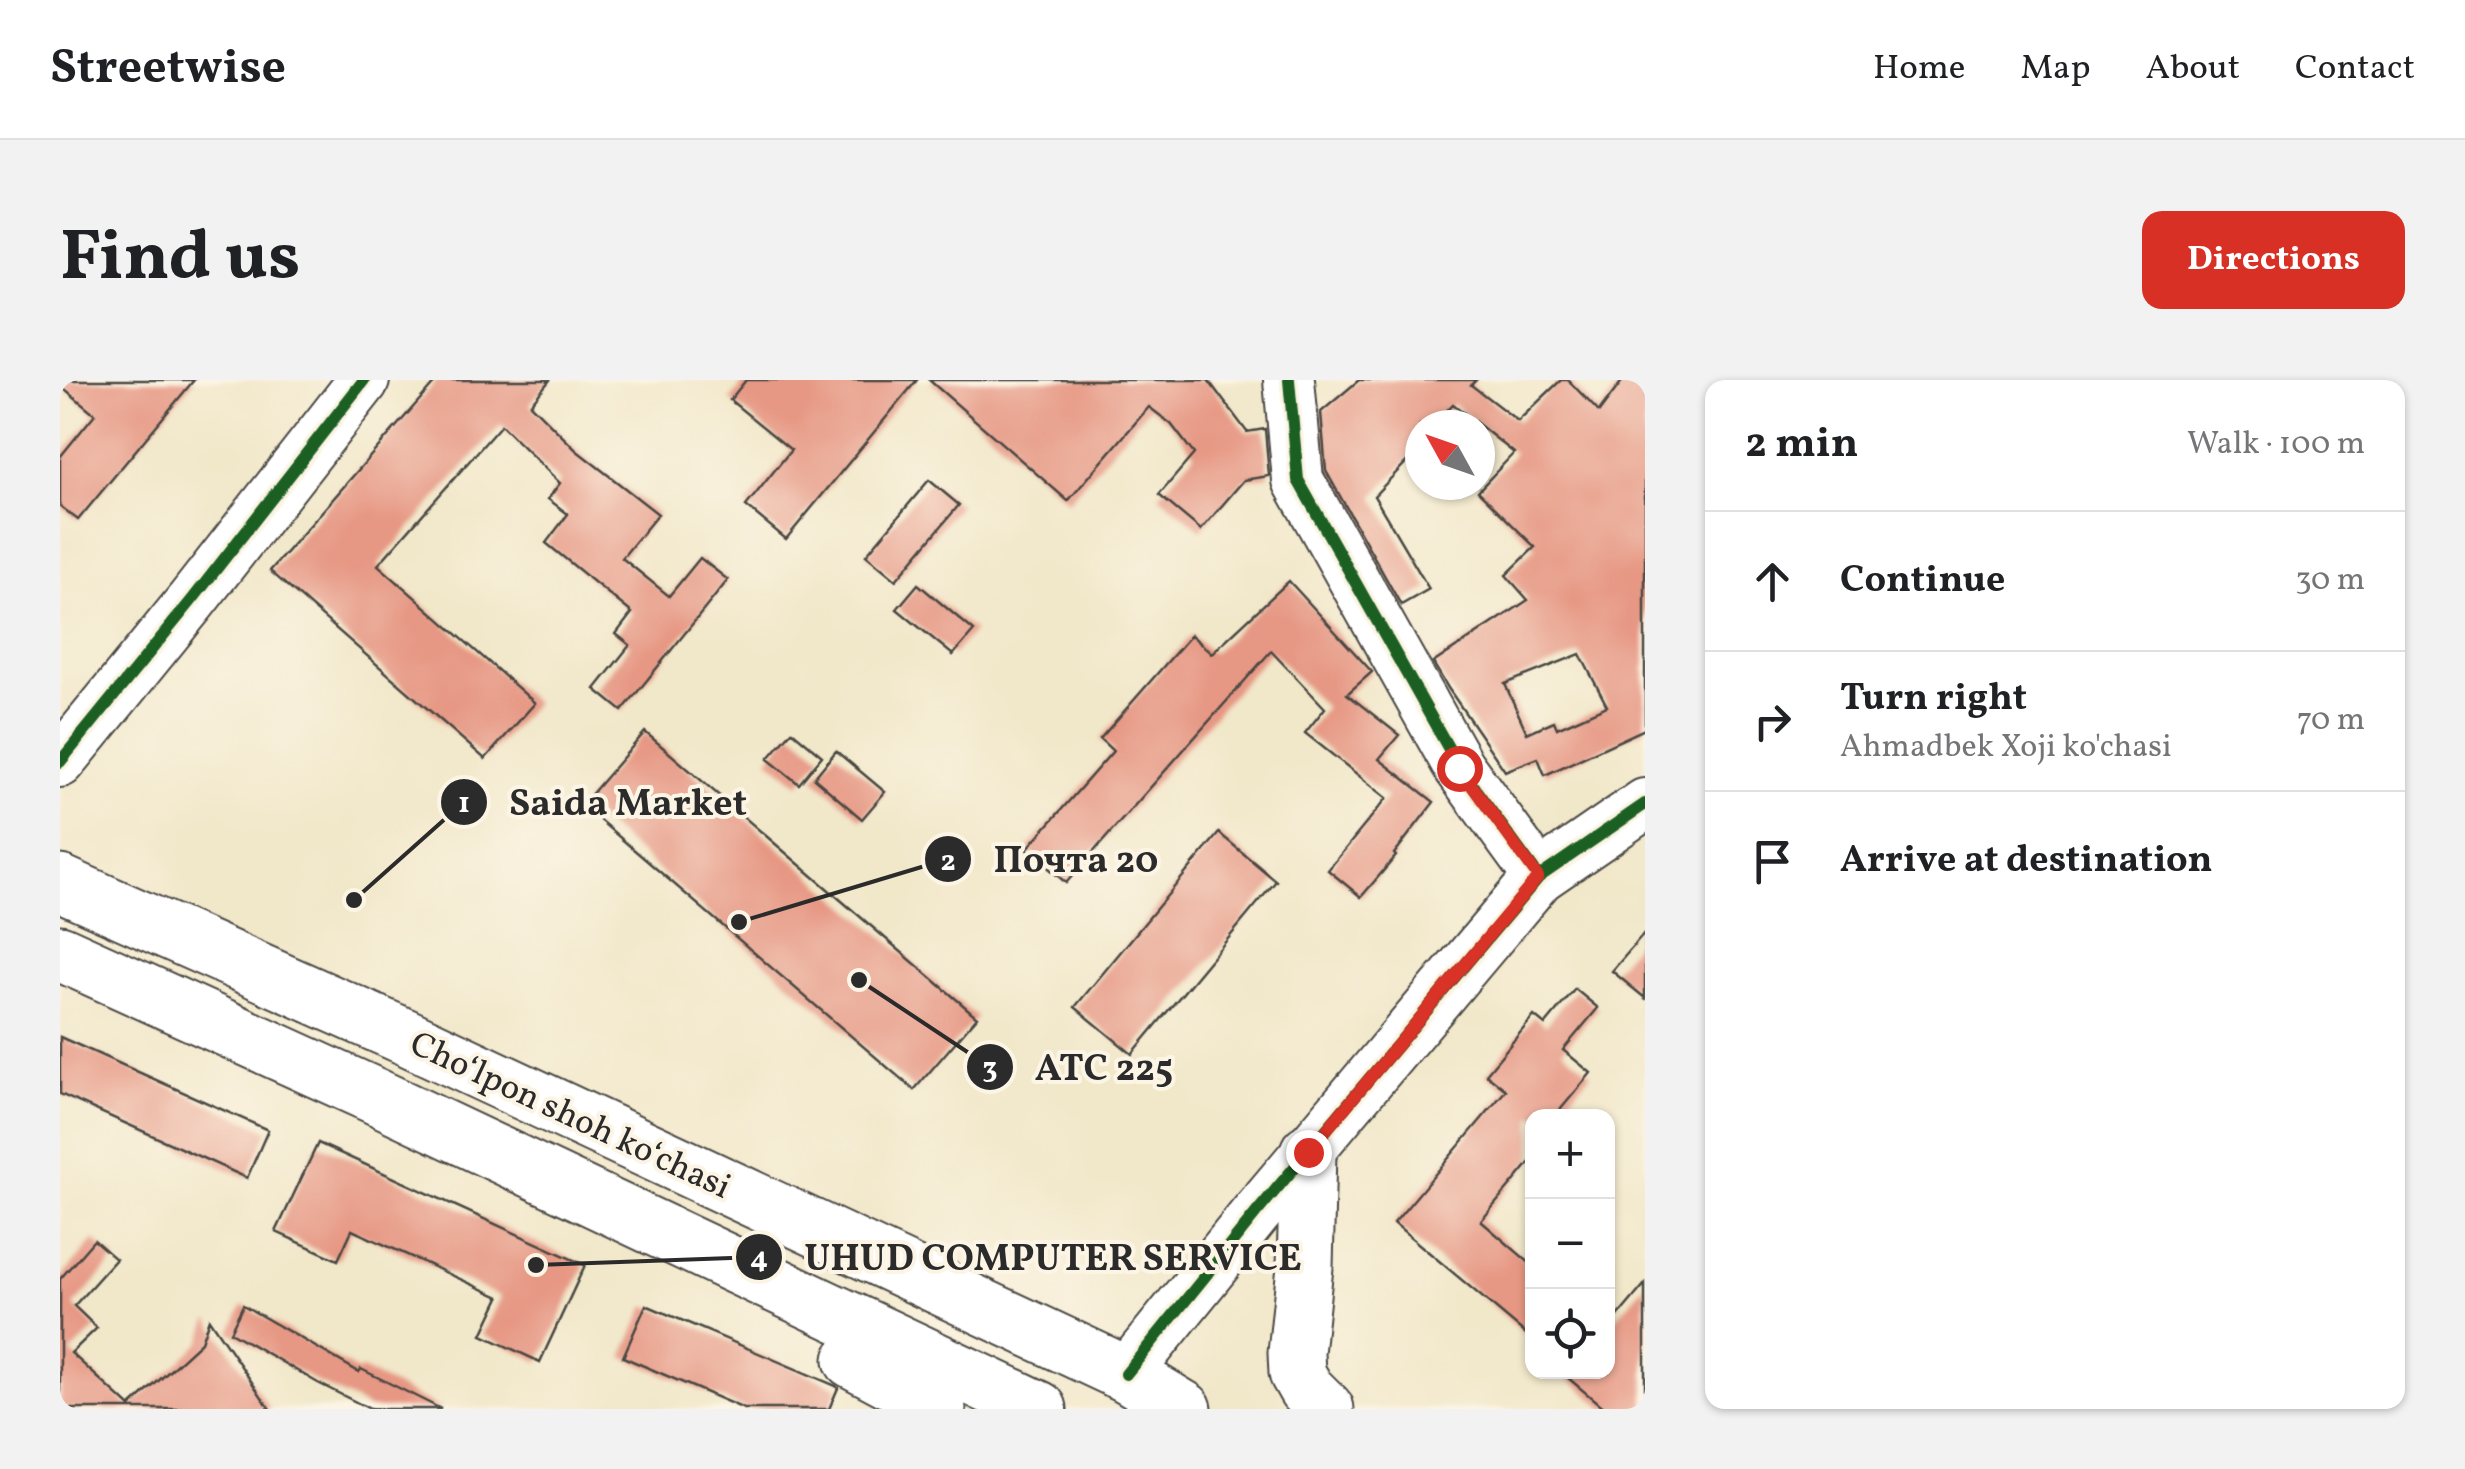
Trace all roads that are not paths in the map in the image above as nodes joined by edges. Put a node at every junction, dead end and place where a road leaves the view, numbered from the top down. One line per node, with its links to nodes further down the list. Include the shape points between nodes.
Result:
1 (364, 380): 3 (street)
2 (1289, 380): 5 (street, via 1298,480 1459,768)
3 (60, 762)
4 (1645, 804): 5 (street)
5 (1538, 877): 8 (street)
6 (60, 883): 10 (main road, Choʻlpon shoh koʻchasi, via 422,1044)
7 (60, 953): 9 (main road, Choʻlpon shoh koʻchasi)
8 (1308, 1152): 10 (street); 14 (main road, via 1297,1373)
9 (616, 1210): 11 (main road, via 707,1294 810,1339); 12 (main road, Choʻlpon shoh koʻchasi)
10 (1121, 1397): 13 (main road, Choʻlpon shoh koʻchasi)
11 (938, 1409)
12 (1039, 1409)
13 (1184, 1409)
14 (1326, 1409)

